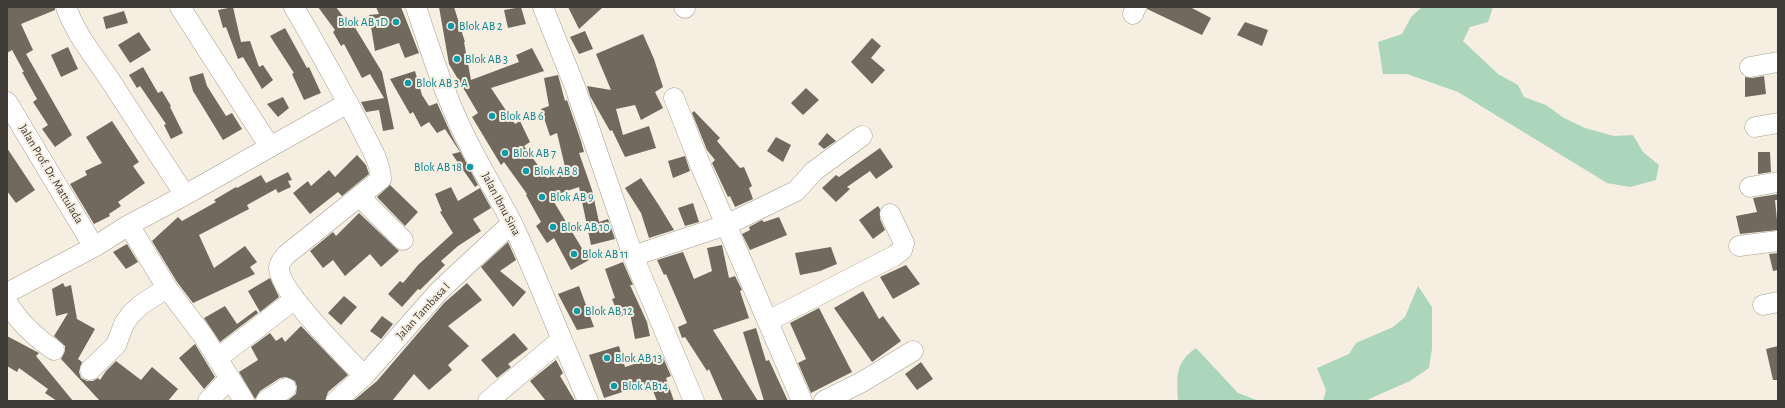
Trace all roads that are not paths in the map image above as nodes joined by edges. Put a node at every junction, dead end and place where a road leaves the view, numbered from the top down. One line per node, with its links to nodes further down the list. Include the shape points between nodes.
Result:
1 (66, 7): 17 (street, via 85,45)
2 (180, 7): 14 (street)
3 (294, 7): 10 (street)
4 (416, 7): 20 (street, Jalan Ibnu Sina, via 457,119 470,148)
5 (543, 7): 27 (street, via 575,87)
6 (1778, 62): 7 (street)
7 (1750, 67)
8 (674, 98): 22 (street)
9 (7, 102): 26 (street, Jalan Prof. Dr. Mattulada)
10 (348, 103): 14 (street); 18 (street, via 380,170 381,179)
11 (1778, 123): 12 (street)
12 (1755, 127)
13 (862, 136): 22 (street, via 823,164 796,191)
14 (270, 147): 17 (street)
15 (1778, 182): 16 (street)
16 (1750, 187)
17 (185, 196): 21 (street)
18 (360, 197): 23 (street); 30 (street, via 286,255 279,266 284,284)
19 (890, 214): 32 (street, via 904,243 902,250)
20 (512, 223): 33 (street, Jalan Ibnu Sina, via 542,289); 38 (street, Jalan Tambasa I, via 439,292)
21 (129, 225): 26 (street); 28 (street)
22 (726, 225): 27 (street); 32 (street)
23 (403, 240)
24 (1778, 241): 25 (street)
25 (1739, 246)
26 (94, 247): 29 (street)
27 (633, 256): 47 (street)
28 (167, 288): 36 (street); 37 (street, via 131,314 116,345)
29 (7, 293)
30 (295, 299): 36 (street); 38 (street)
31 (7, 302): 34 (street, via 15,316 34,336)
32 (768, 320): 48 (street)
33 (561, 340): 45 (street); 46 (street, Jalan Ibnu Sina)
34 (54, 350)
35 (913, 351): 49 (street, via 862,382)
36 (218, 358): 39 (street)
37 (90, 370)
38 (364, 376): 44 (street, Jalan Tambasa I)
39 (230, 378): 41 (street); 42 (street)
40 (286, 388): 43 (street)
41 (208, 401)
42 (244, 401)
43 (266, 401)
44 (336, 401)
45 (488, 401)
46 (588, 401)
47 (694, 401)
48 (802, 401)
49 (824, 401)

